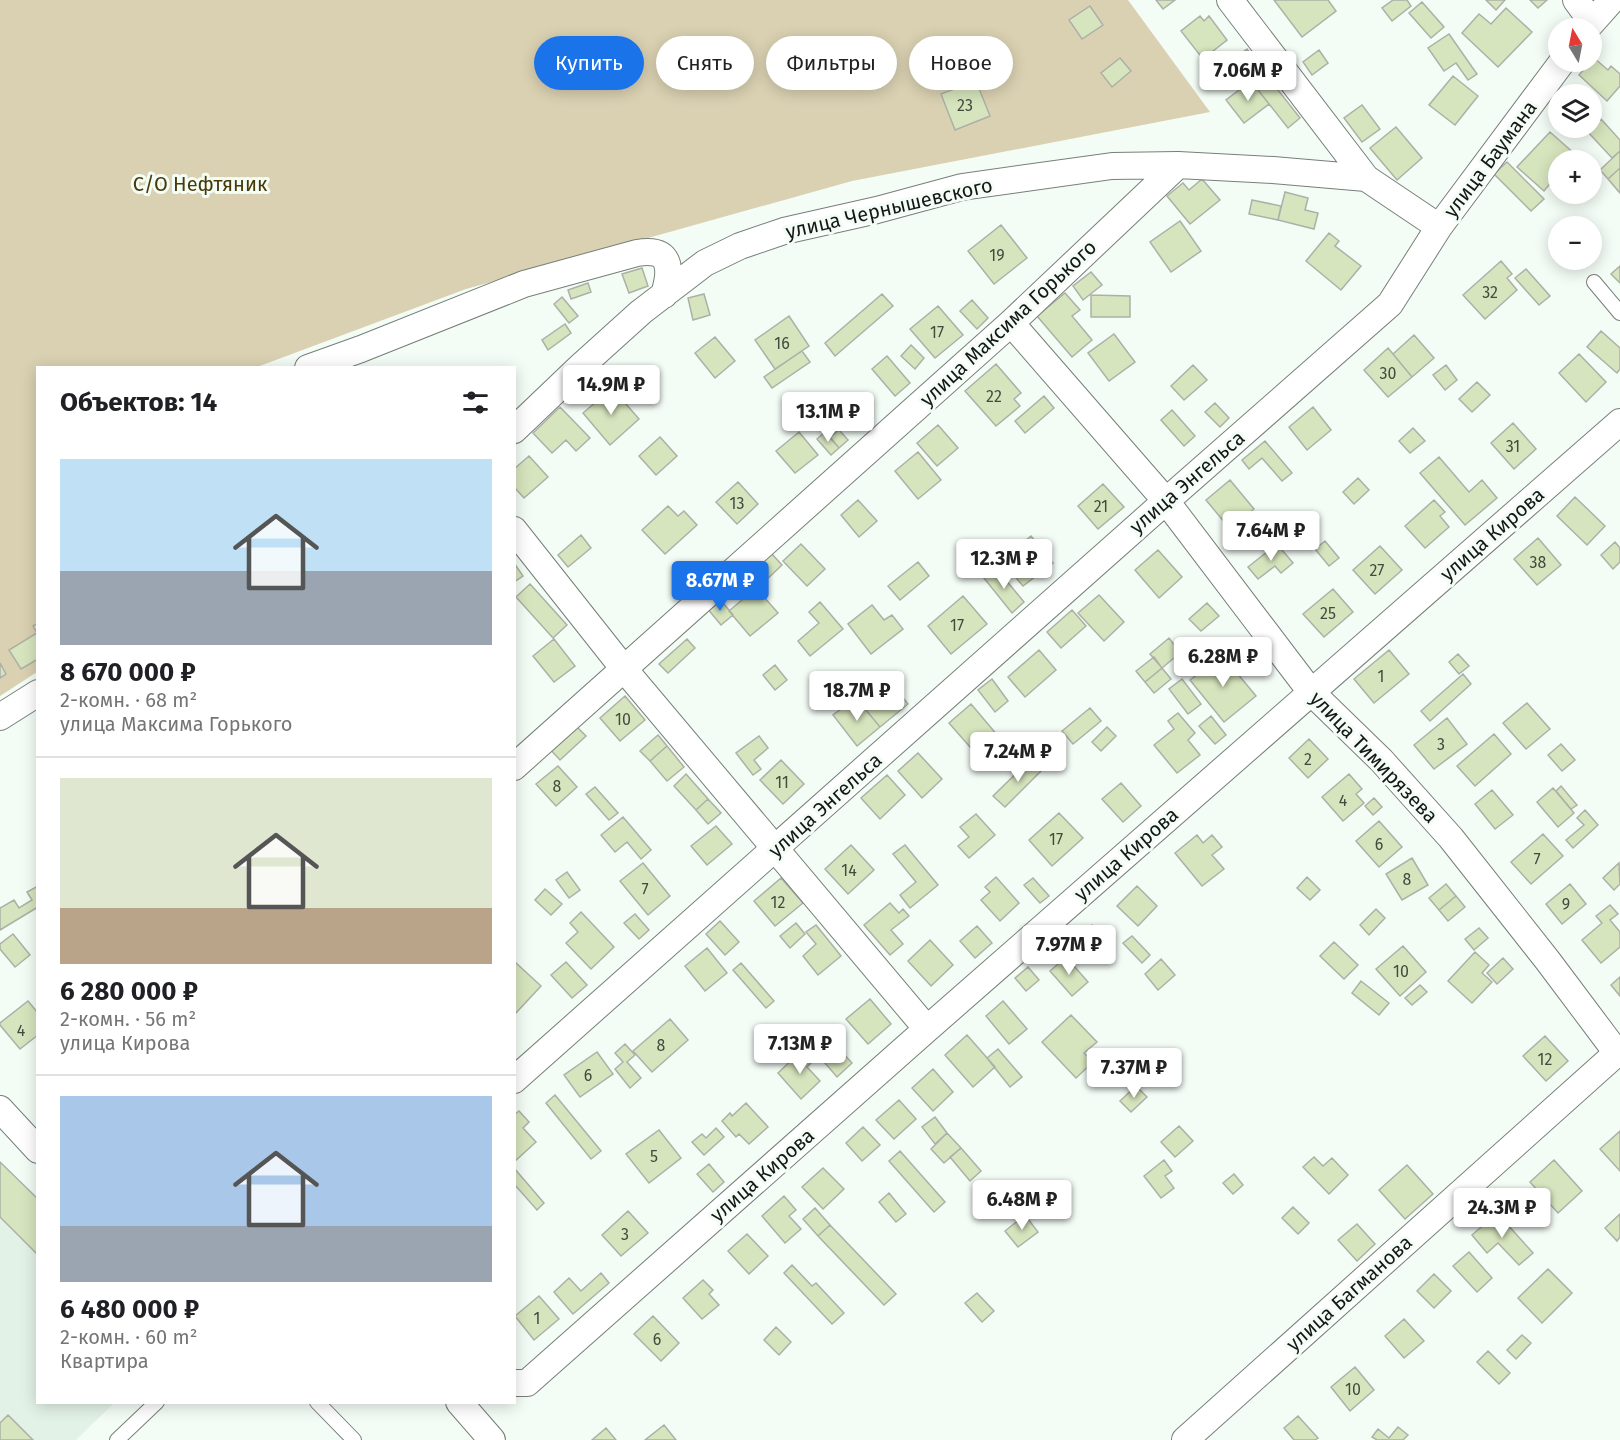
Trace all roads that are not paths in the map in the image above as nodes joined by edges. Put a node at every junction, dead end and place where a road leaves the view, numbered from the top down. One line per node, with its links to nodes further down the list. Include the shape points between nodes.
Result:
1 (1230, 0): 7 (street)
2 (1576, 0): 4 (street)
3 (1612, 0): 5 (street)
4 (1585, 18)
5 (1595, 18)
6 (1555, 72): 11 (street, улица Баумана)
7 (1329, 129): 9 (street, via 1332,146 1328,156 1320,164); 10 (street)
8 (1178, 165): 9 (street, улица Чернышевского); 13 (street, улица Чернышевского, via 1112,166 962,187 784,231 705,263); 15 (street, улица Максима Горького)
9 (1296, 172): 10 (street, улица Чернышевского)
10 (1366, 178): 11 (street)
11 (1439, 227): 19 (street, улица Энгельса, via 1390,304)
12 (1594, 282): 14 (lane)
13 (664, 295): 16 (street, via 669,280 666,259 646,251 524,284); 18 (street, улица Чернышевского)
14 (1620, 313)
15 (1011, 323): 19 (street, улица Тимирязева); 21 (street, улица Максима Горького)
16 (314, 366)
17 (1620, 422): 22 (street, улица Кирова)
18 (516, 428)
19 (1166, 501): 22 (street, улица Тимирязева); 26 (street, улица Энгельса)
20 (516, 533): 21 (street)
21 (624, 669): 25 (street, улица Максима Горького); 26 (street)
22 (1311, 692): 27 (street, улица Кирова); 28 (street, улица Тимирязева, via 1381,760 1451,838)
23 (36, 694): 24 (street)
24 (0, 717)
25 (516, 765)
26 (776, 848): 27 (street); 29 (street, улица Энгельса)
27 (927, 1029): 32 (street, улица Кирова)
28 (1619, 1053): 39 (street, улица Багманова)
29 (516, 1078)
30 (0, 1109): 31 (street)
31 (36, 1148)
32 (521, 1383)
33 (156, 1404): 36 (lane)
34 (319, 1404): 37 (lane)
35 (461, 1404): 38 (street)
36 (117, 1440)
37 (354, 1440)
38 (492, 1440)
39 (1185, 1440)

